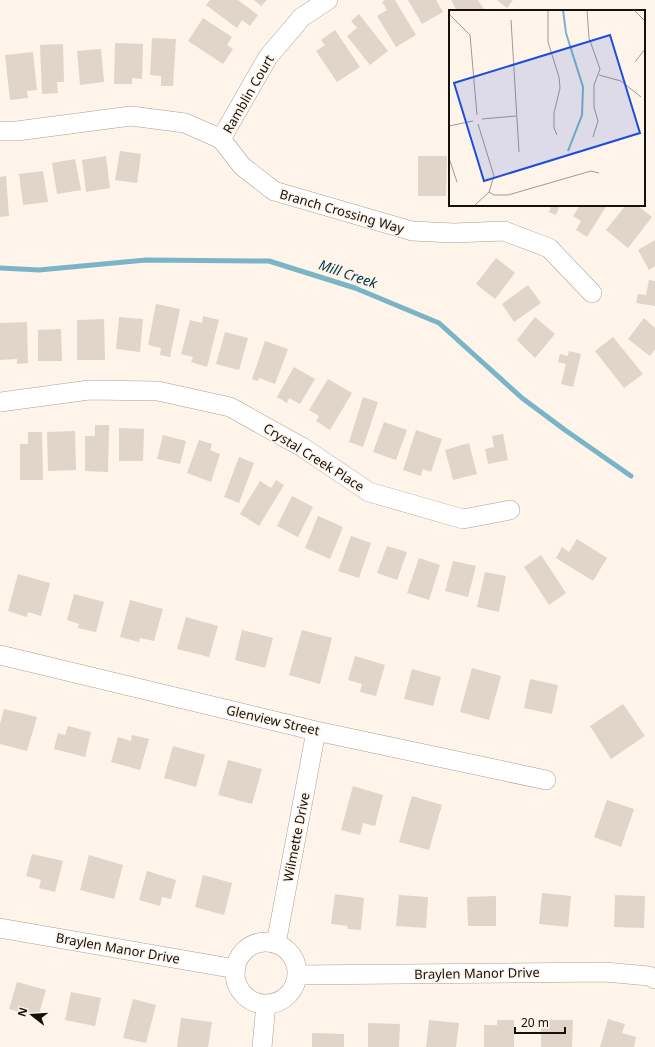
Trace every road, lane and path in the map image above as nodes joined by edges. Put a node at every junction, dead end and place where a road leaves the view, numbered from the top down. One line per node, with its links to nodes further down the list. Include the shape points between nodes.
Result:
1 (328, 0): 3 (street, Ramblin Court, via 302,17 268,57)
2 (0, 131): 3 (street, Branch Crossing Way, via 131,116 185,123)
3 (221, 139): 4 (street, Branch Crossing Way, via 242,166 274,191 412,231 504,231 549,248)
4 (592, 293)
5 (0, 402): 6 (street, Crystal Creek Place, via 89,390 165,393 230,407 302,447 369,492 462,520)
6 (510, 510)
7 (0, 655): 8 (street, Glenview Street)
8 (316, 730): 9 (street, Glenview Street); 11 (street, Wilmette Drive)
9 (546, 780)
10 (0, 928): 12 (street, Braylen Manor Drive)
11 (276, 944): 12 (street, via 267,942 250,947 241,956); 13 (street, via 285,948 292,956)
12 (236, 969): 15 (street, via 236,979 243,993 255,1002)
13 (297, 975): 14 (street, Braylen Manor Drive, via 605,972 649,976); 15 (street, via 295,984 284,999)
14 (655, 979)
15 (266, 1004): 16 (street)
16 (262, 1047)

